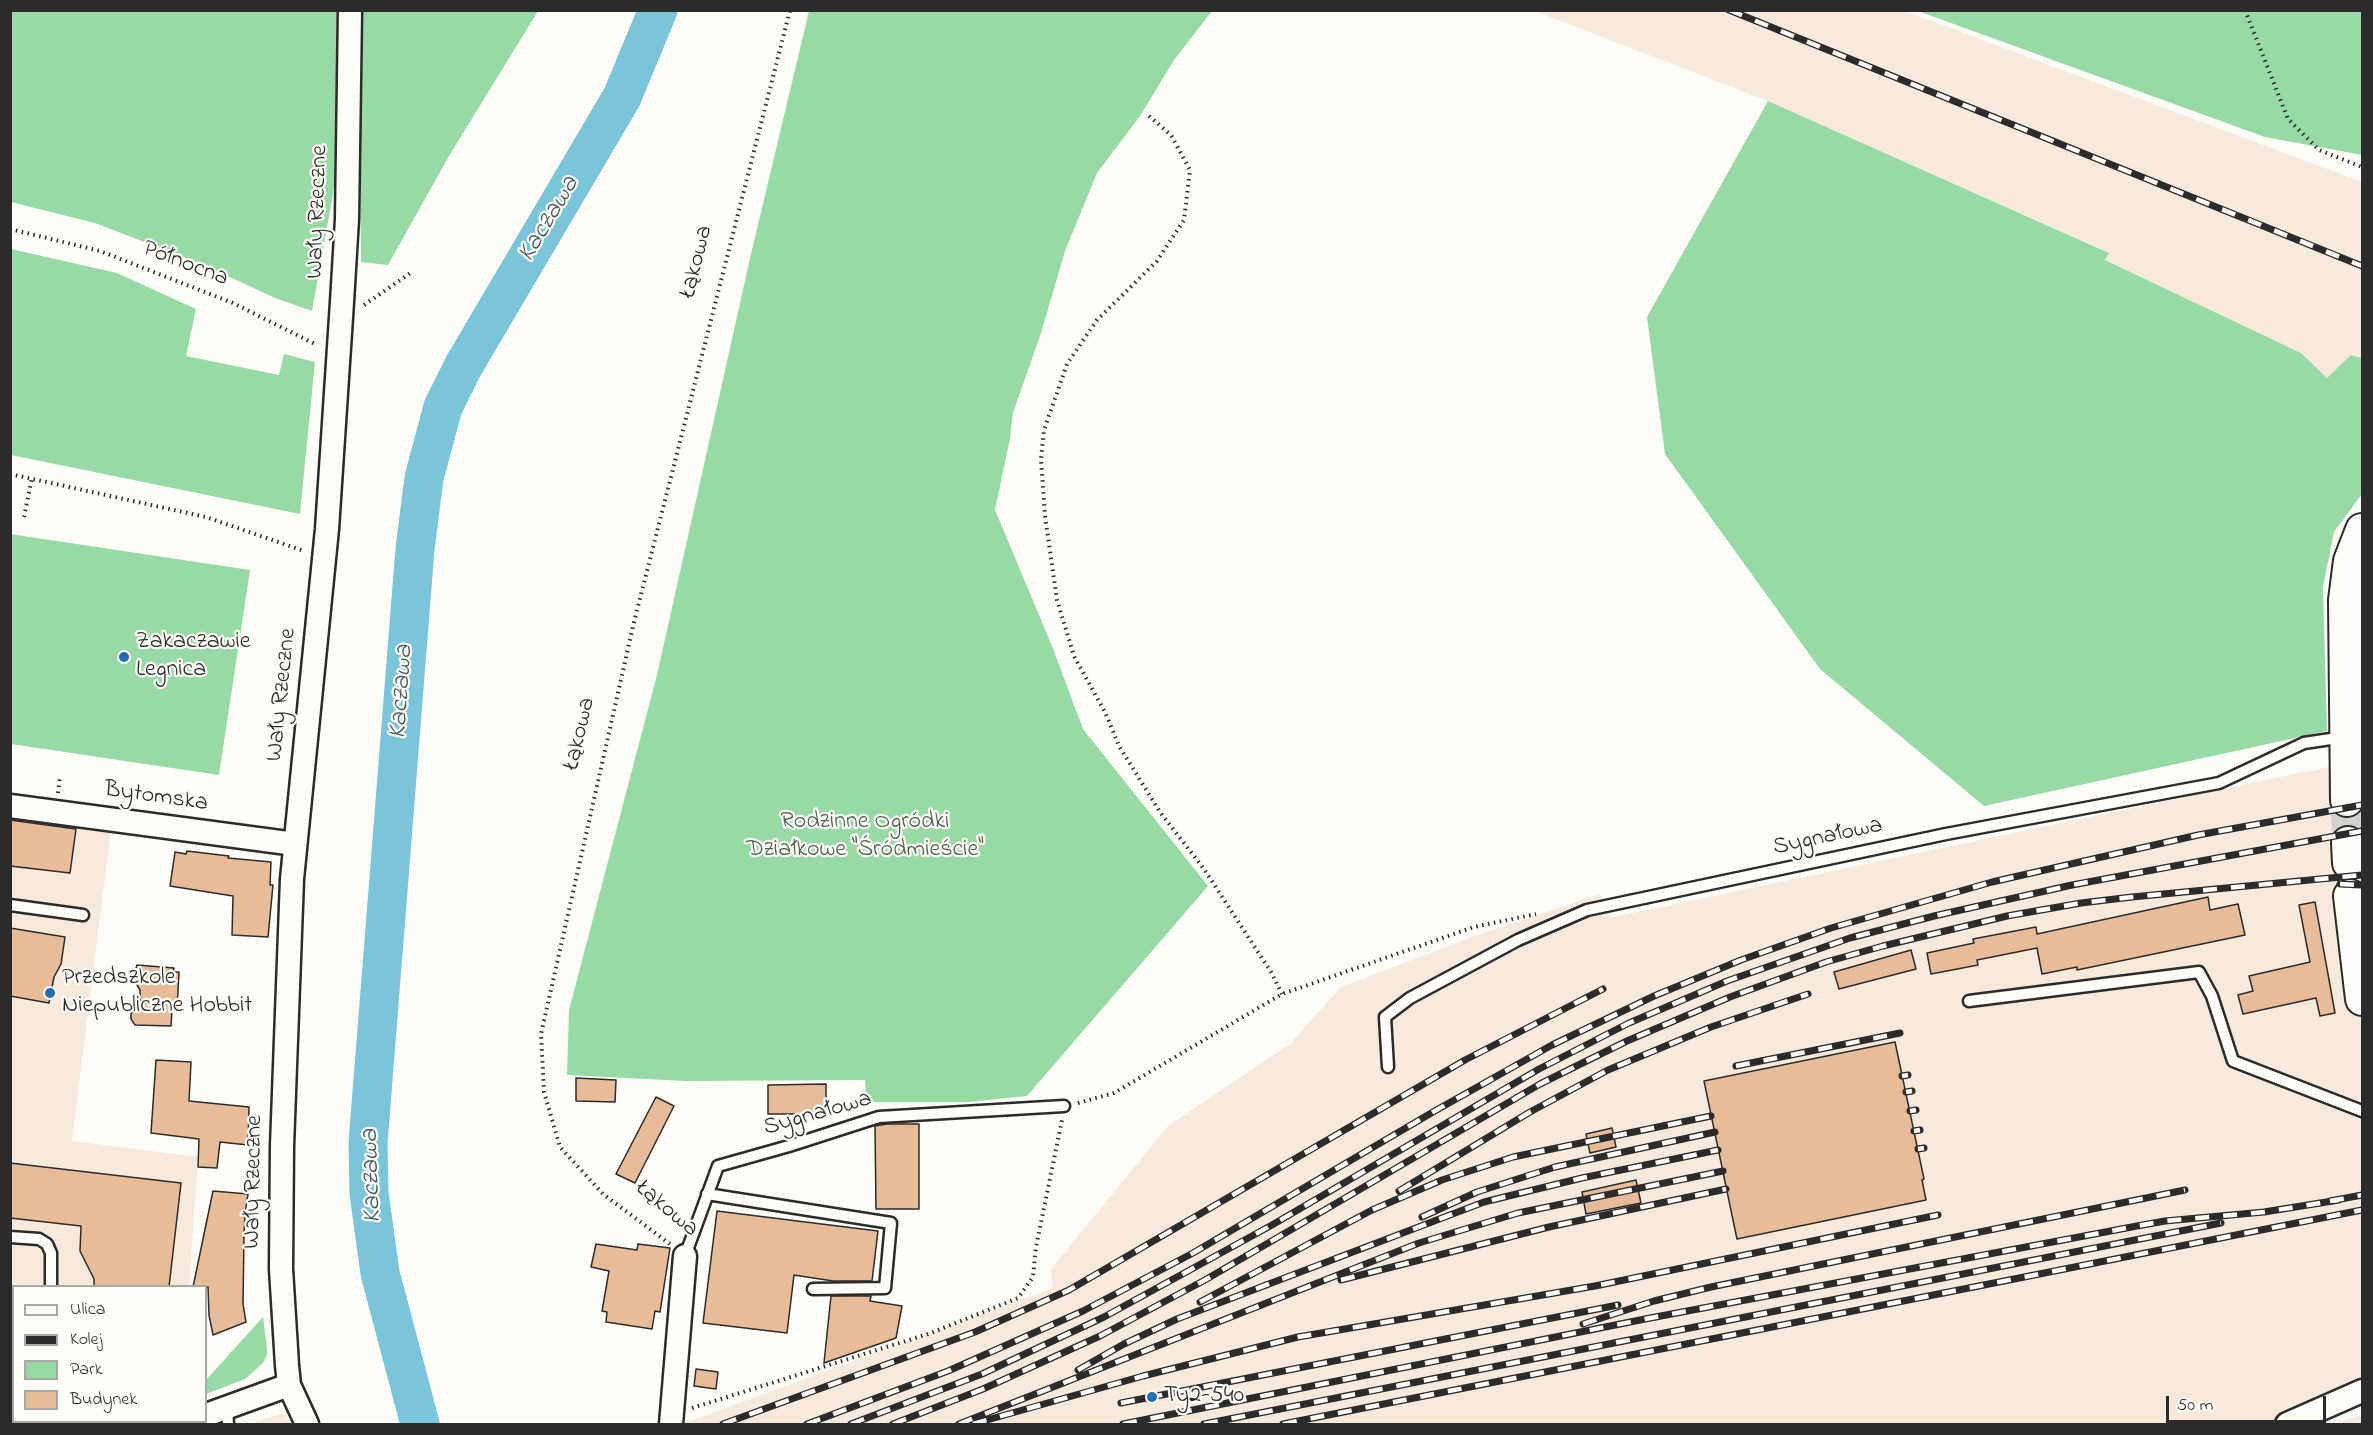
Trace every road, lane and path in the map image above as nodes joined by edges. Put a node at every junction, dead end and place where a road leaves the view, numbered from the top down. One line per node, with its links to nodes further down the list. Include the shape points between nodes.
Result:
1 (350, 10): 8 (street, Wały Rzeczne, via 347,219)
2 (790, 10): 33 (path, Łąkowa, via 634,622 541,1034 544,1092 560,1147 603,1194)
3 (2246, 10): 5 (path, via 2288,119 2319,150)
4 (1149, 116): 25 (path, via 1171,135 1190,170 1184,220 1157,261 1097,320 1067,364 1044,430 1041,459 1046,527 1057,600 1074,656 1119,746 1204,869)
5 (2362, 166)
6 (10, 229): 9 (path, Północna, via 100,251 234,303)
7 (412, 272): 8 (path)
8 (341, 321): 9 (street, Wały Rzeczne)
9 (339, 356): 14 (street, Wały Rzeczne)
10 (10, 474): 11 (path)
11 (32, 478): 12 (path); 14 (path, via 206,518)
12 (24, 517)
13 (2362, 530): 15 (street, via 2350,561 2345,600)
14 (324, 558): 20 (street, Wały Rzeczne)
15 (2354, 736): 18 (street); 28 (lane, Sygnałowa, via 2304,743 2219,783 1946,834 1587,910 1518,940 1410,998 1385,1017)
16 (60, 777): 17 (path)
17 (59, 790)
18 (2347, 800)
19 (10, 806): 20 (street, Bytomska)
20 (295, 844): 36 (street, Wały Rzeczne, via 288,936 280,1202)
21 (2350, 896): 26 (street)
22 (10, 906): 24 (lane)
23 (1546, 914): 25 (path, via 1474,927)
24 (83, 915)
25 (1282, 994): 29 (path, via 1114,1093)
26 (2362, 999)
27 (1969, 1001): 30 (lane, via 2199,972 2212,996 2233,1061)
28 (1388, 1067)
29 (1064, 1106): 31 (lane, Sygnałowa, via 879,1117 718,1166); 40 (path, via 1033,1277 1018,1298 931,1333)
30 (2362, 1112)
31 (707, 1194): 33 (lane, Sygnałowa); 35 (lane, via 891,1223 885,1288)
32 (10, 1237): 34 (lane, via 39,1239 47,1244 51,1253)
33 (685, 1256): 40 (street, Łąkowa)
34 (51, 1285)
35 (813, 1289)
36 (289, 1385): 39 (street); 41 (street, Wały Rzeczne)
37 (2362, 1391): 42 (street)
38 (207, 1415): 39 (street)
39 (228, 1416)
40 (671, 1420)
41 (307, 1425)
42 (2287, 1425)

